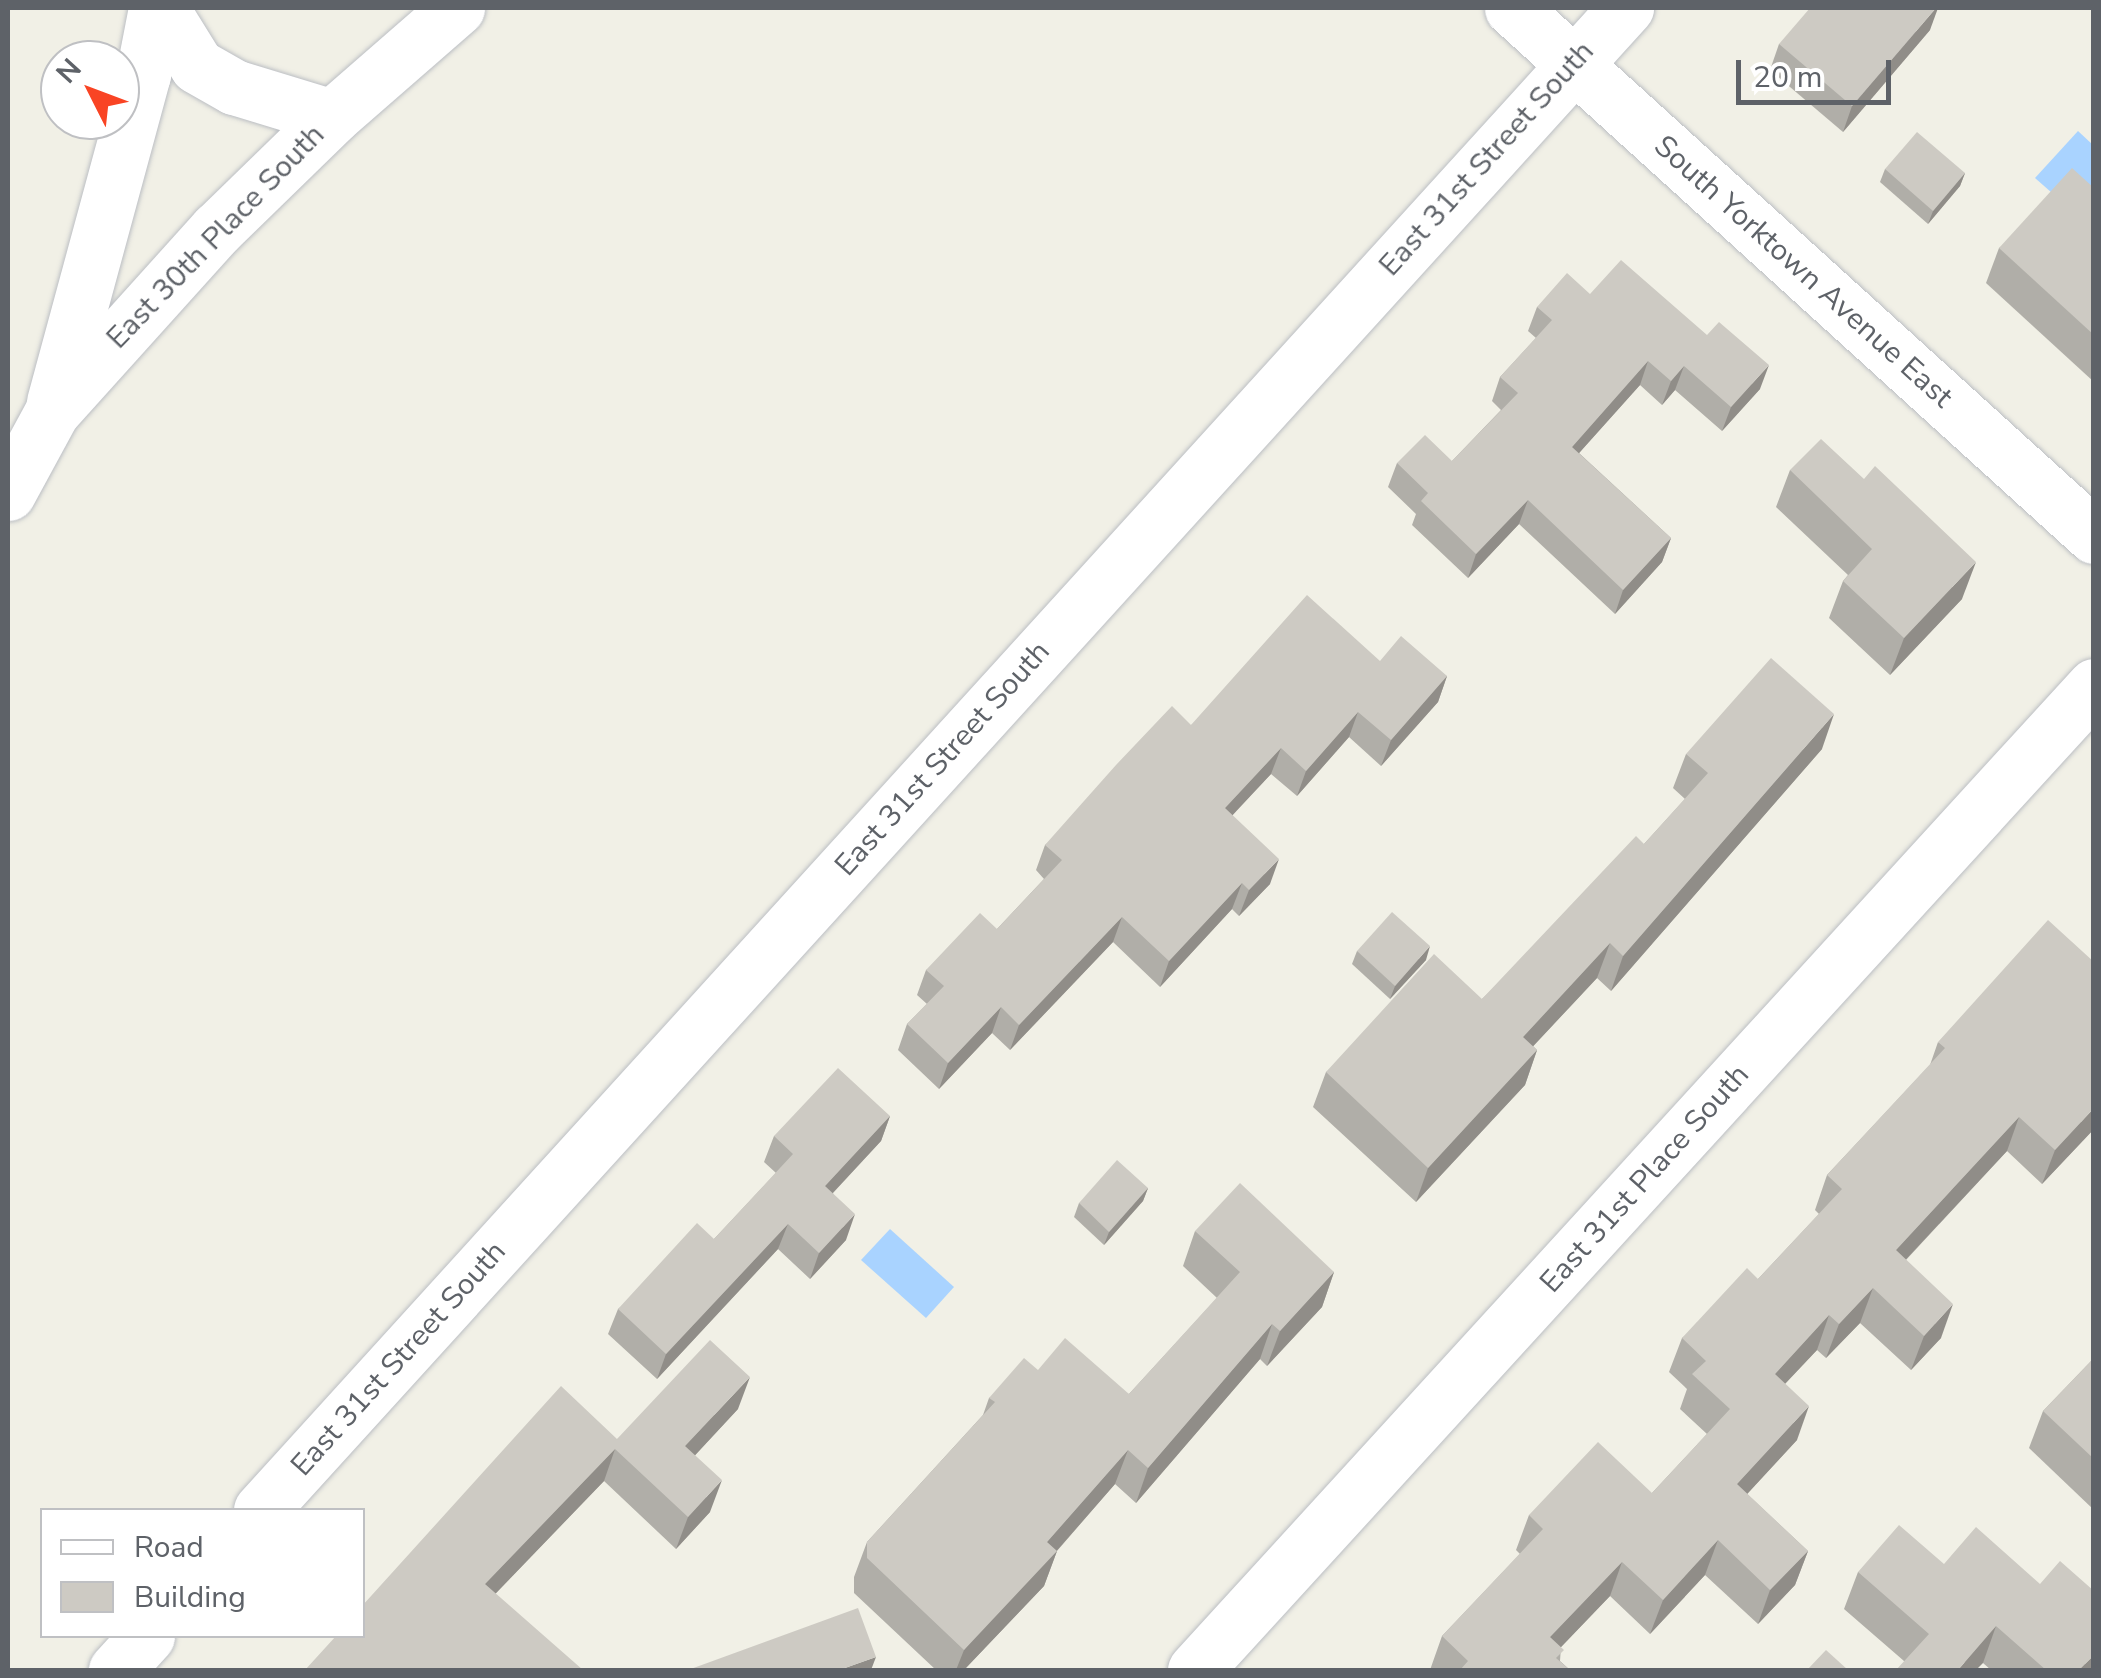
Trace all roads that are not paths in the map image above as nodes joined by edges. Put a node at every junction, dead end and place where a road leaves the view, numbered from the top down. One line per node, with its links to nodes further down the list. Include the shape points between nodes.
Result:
1 (158, 8): 6 (street, via 197,66 234,87); 7 (street)
2 (457, 8): 6 (street, East 30th Place South)
3 (1512, 8): 5 (street, South Yorktown Avenue East)
4 (1626, 8): 5 (street, East 31st Street South)
5 (1574, 64): 9 (street, South Yorktown Avenue East); 11 (street, East 31st Street South)
6 (332, 117): 7 (street, East 30th Place South, via 217,229)
7 (52, 412): 8 (street, East 30th Place South)
8 (8, 493)
9 (2094, 536)
10 (2094, 686): 14 (street, East 31st Place South)
11 (263, 1508)
12 (146, 1638): 13 (street)
13 (116, 1670)
14 (1195, 1670)

